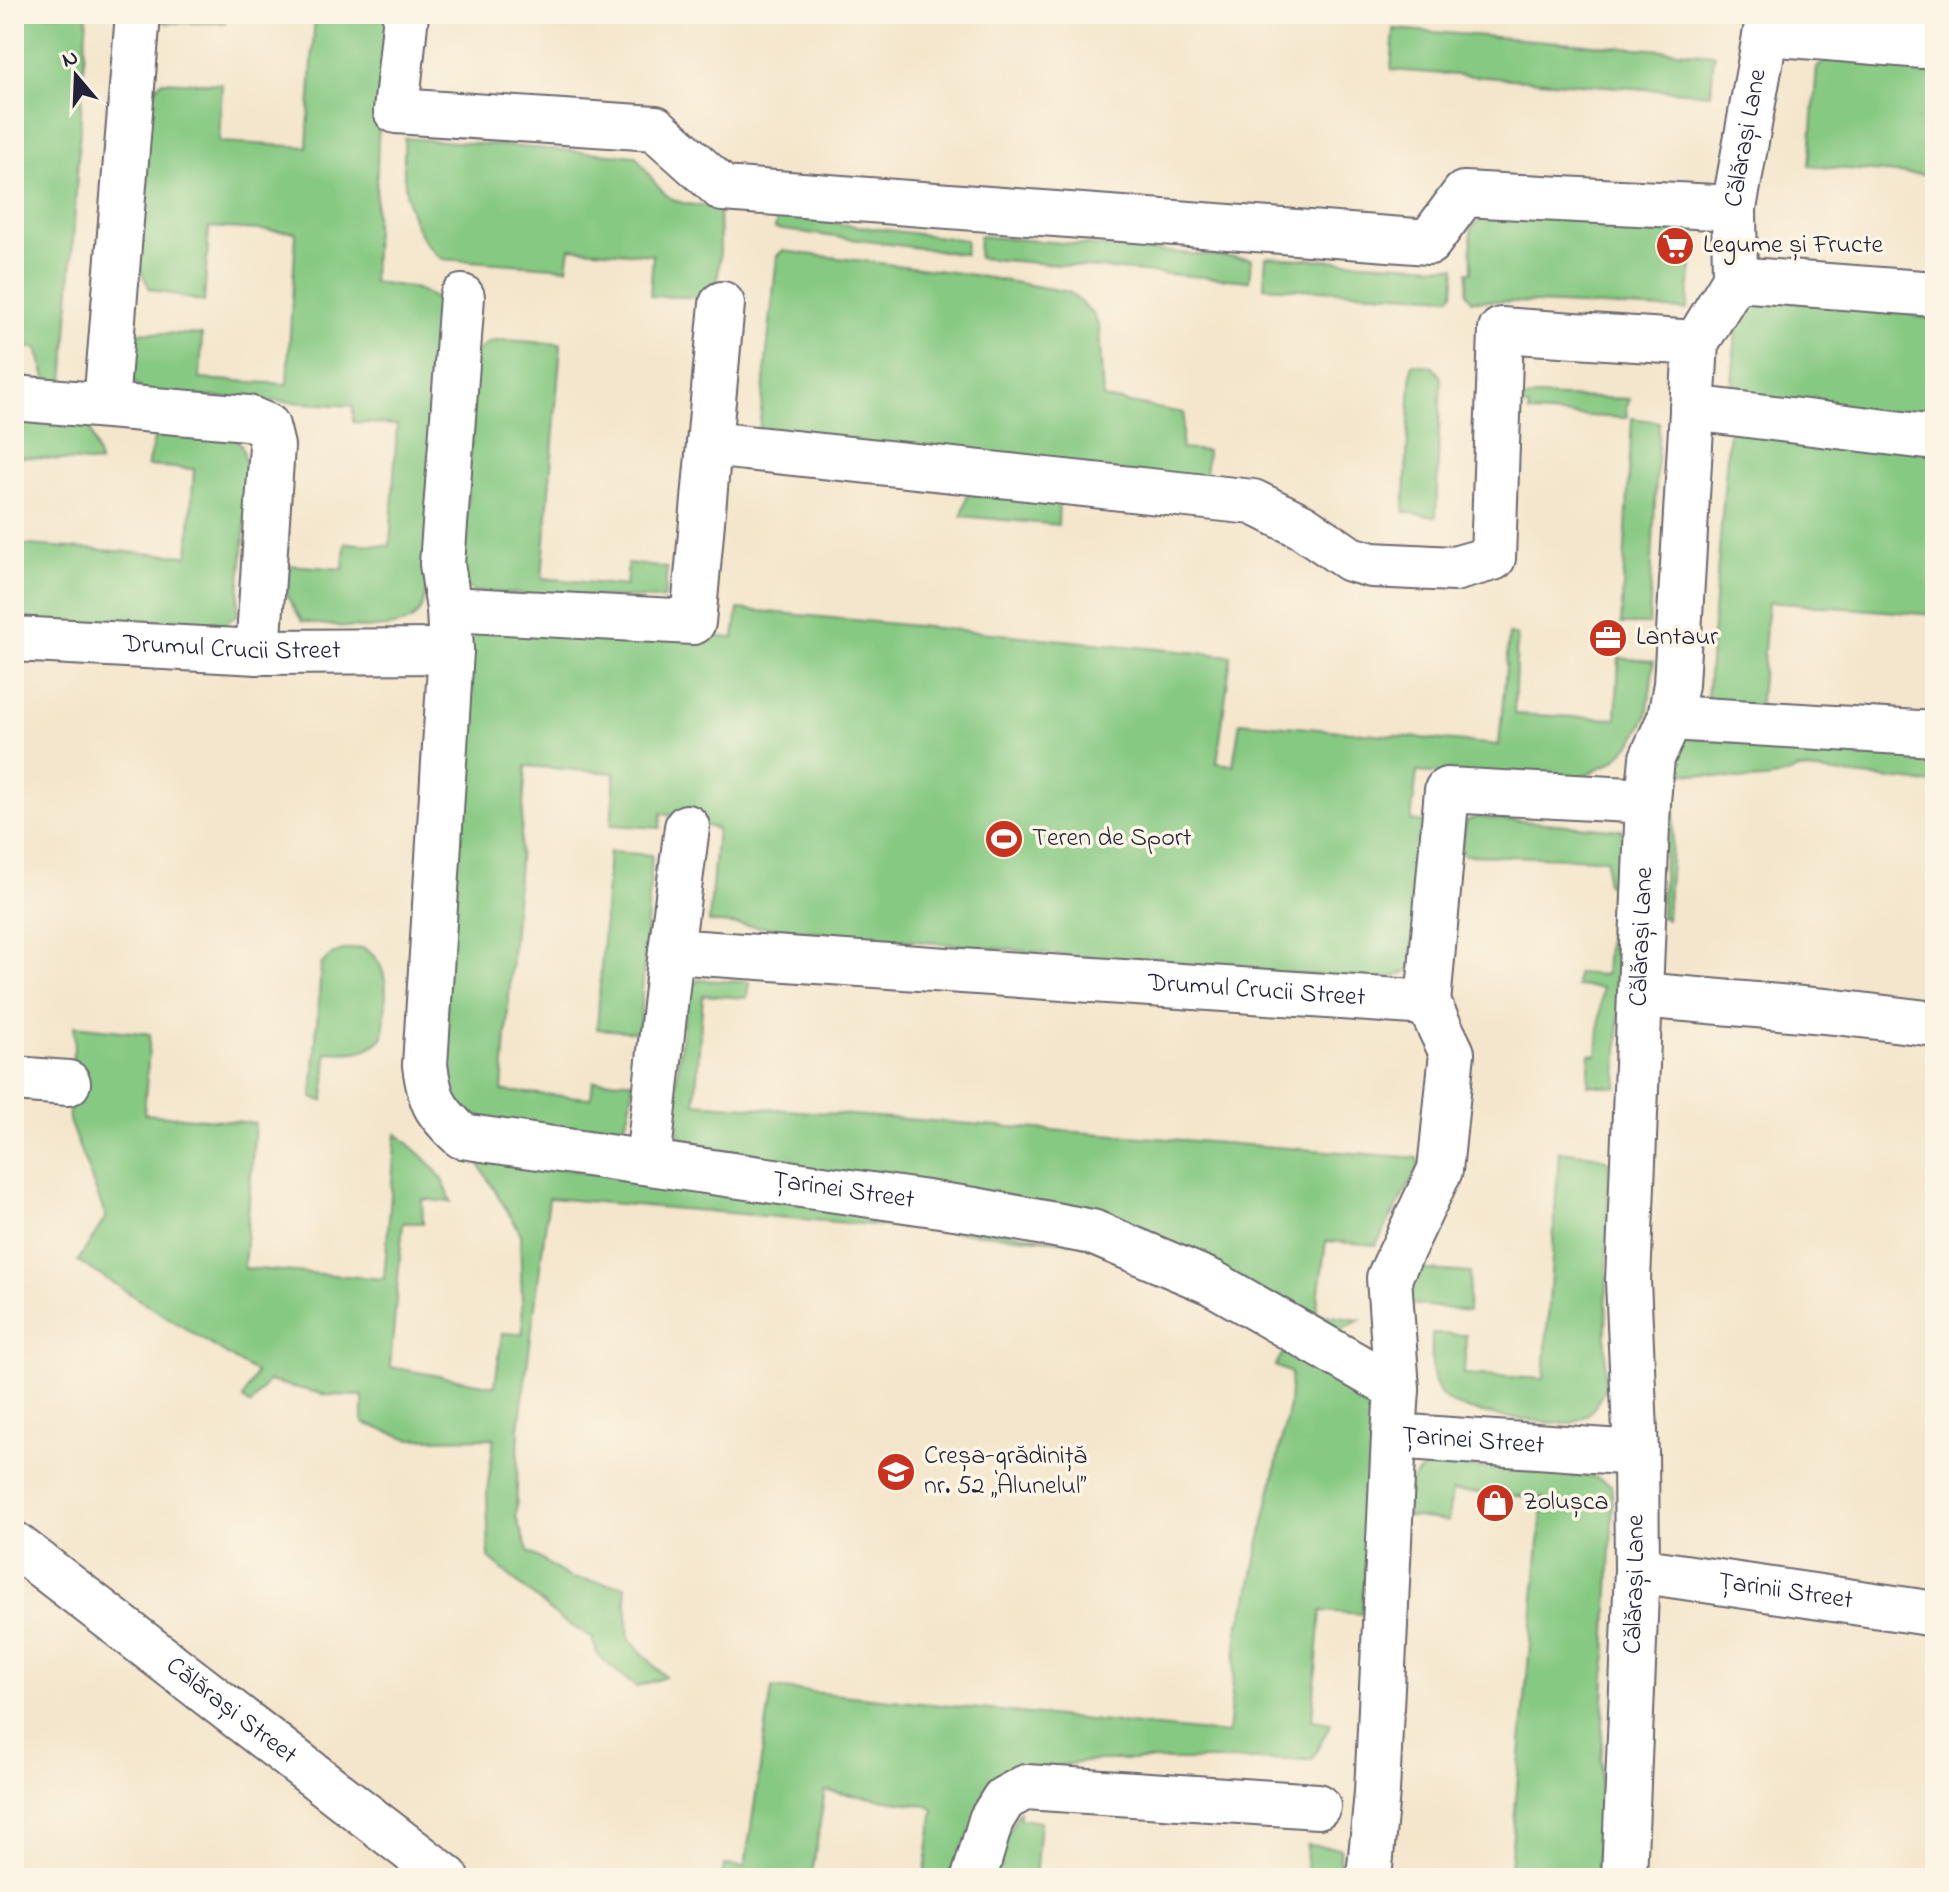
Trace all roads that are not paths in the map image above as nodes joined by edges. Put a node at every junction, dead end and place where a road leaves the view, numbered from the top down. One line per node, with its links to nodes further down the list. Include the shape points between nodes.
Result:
1 (138, 14): 12 (street)
2 (406, 14): 5 (street, via 396,111 655,128 723,189 1429,242 1464,194)
3 (1768, 24): 4 (street); 5 (street, Călărași Lane)
4 (1935, 47)
5 (1734, 208): 6 (street, Călărași Lane)
6 (1735, 279): 7 (street); 10 (street, Călărași Lane)
7 (1935, 294)
8 (462, 297): 16 (street, Țarinei Street, via 442,564)
9 (722, 304): 15 (street)
10 (1696, 343): 13 (street, Călărași Lane); 15 (street, via 1501,330 1493,558 1454,569 1350,559 1302,526 1253,502)
11 (14, 398): 12 (street)
12 (106, 404): 18 (street, via 248,418 267,426 272,446)
13 (1692, 408): 14 (street); 19 (street, Călărași Lane)
14 (1935, 438)
15 (709, 444): 16 (street, Drumul Crucii Street, via 693,622)
16 (450, 630): 18 (street, Drumul Crucii Street); 29 (street, Țarinei Street, via 425,1065 429,1094 462,1136)
17 (14, 639): 18 (street, Drumul Crucii Street)
18 (258, 652)
19 (1670, 718): 20 (street); 21 (street, Călărași Lane, via 1652,758)
20 (1935, 734)
21 (1648, 801): 24 (street, Călărași Lane); 25 (street, via 1447,790)
22 (687, 827): 23 (street)
23 (671, 951): 25 (street, Drumul Crucii Street); 29 (street)
24 (1640, 995): 26 (street); 32 (street, Călărași Lane, via 1628,1281)
25 (1428, 1003): 30 (street, via 1452,1053 1440,1170 1389,1278)
26 (1935, 1024)
27 (14, 1079): 28 (street)
28 (68, 1083)
29 (648, 1162): 30 (street, Țarinei Street, via 1092,1232 1211,1282)
30 (1397, 1389): 31 (street, Țarinei Street)
31 (1394, 1436): 32 (street, Țarinei Street); 39 (street)
32 (1636, 1453): 34 (street, Călărași Lane)
33 (14, 1544): 37 (street, Călărași Street)
34 (1637, 1570): 35 (street, Țarinii Street); 40 (street, Călărași Lane)
35 (1935, 1614)
36 (1318, 1806): 38 (street, via 1026,1787 1004,1799 991,1820)
37 (447, 1878)
38 (974, 1878)
39 (1369, 1878)
40 (1624, 1878)

